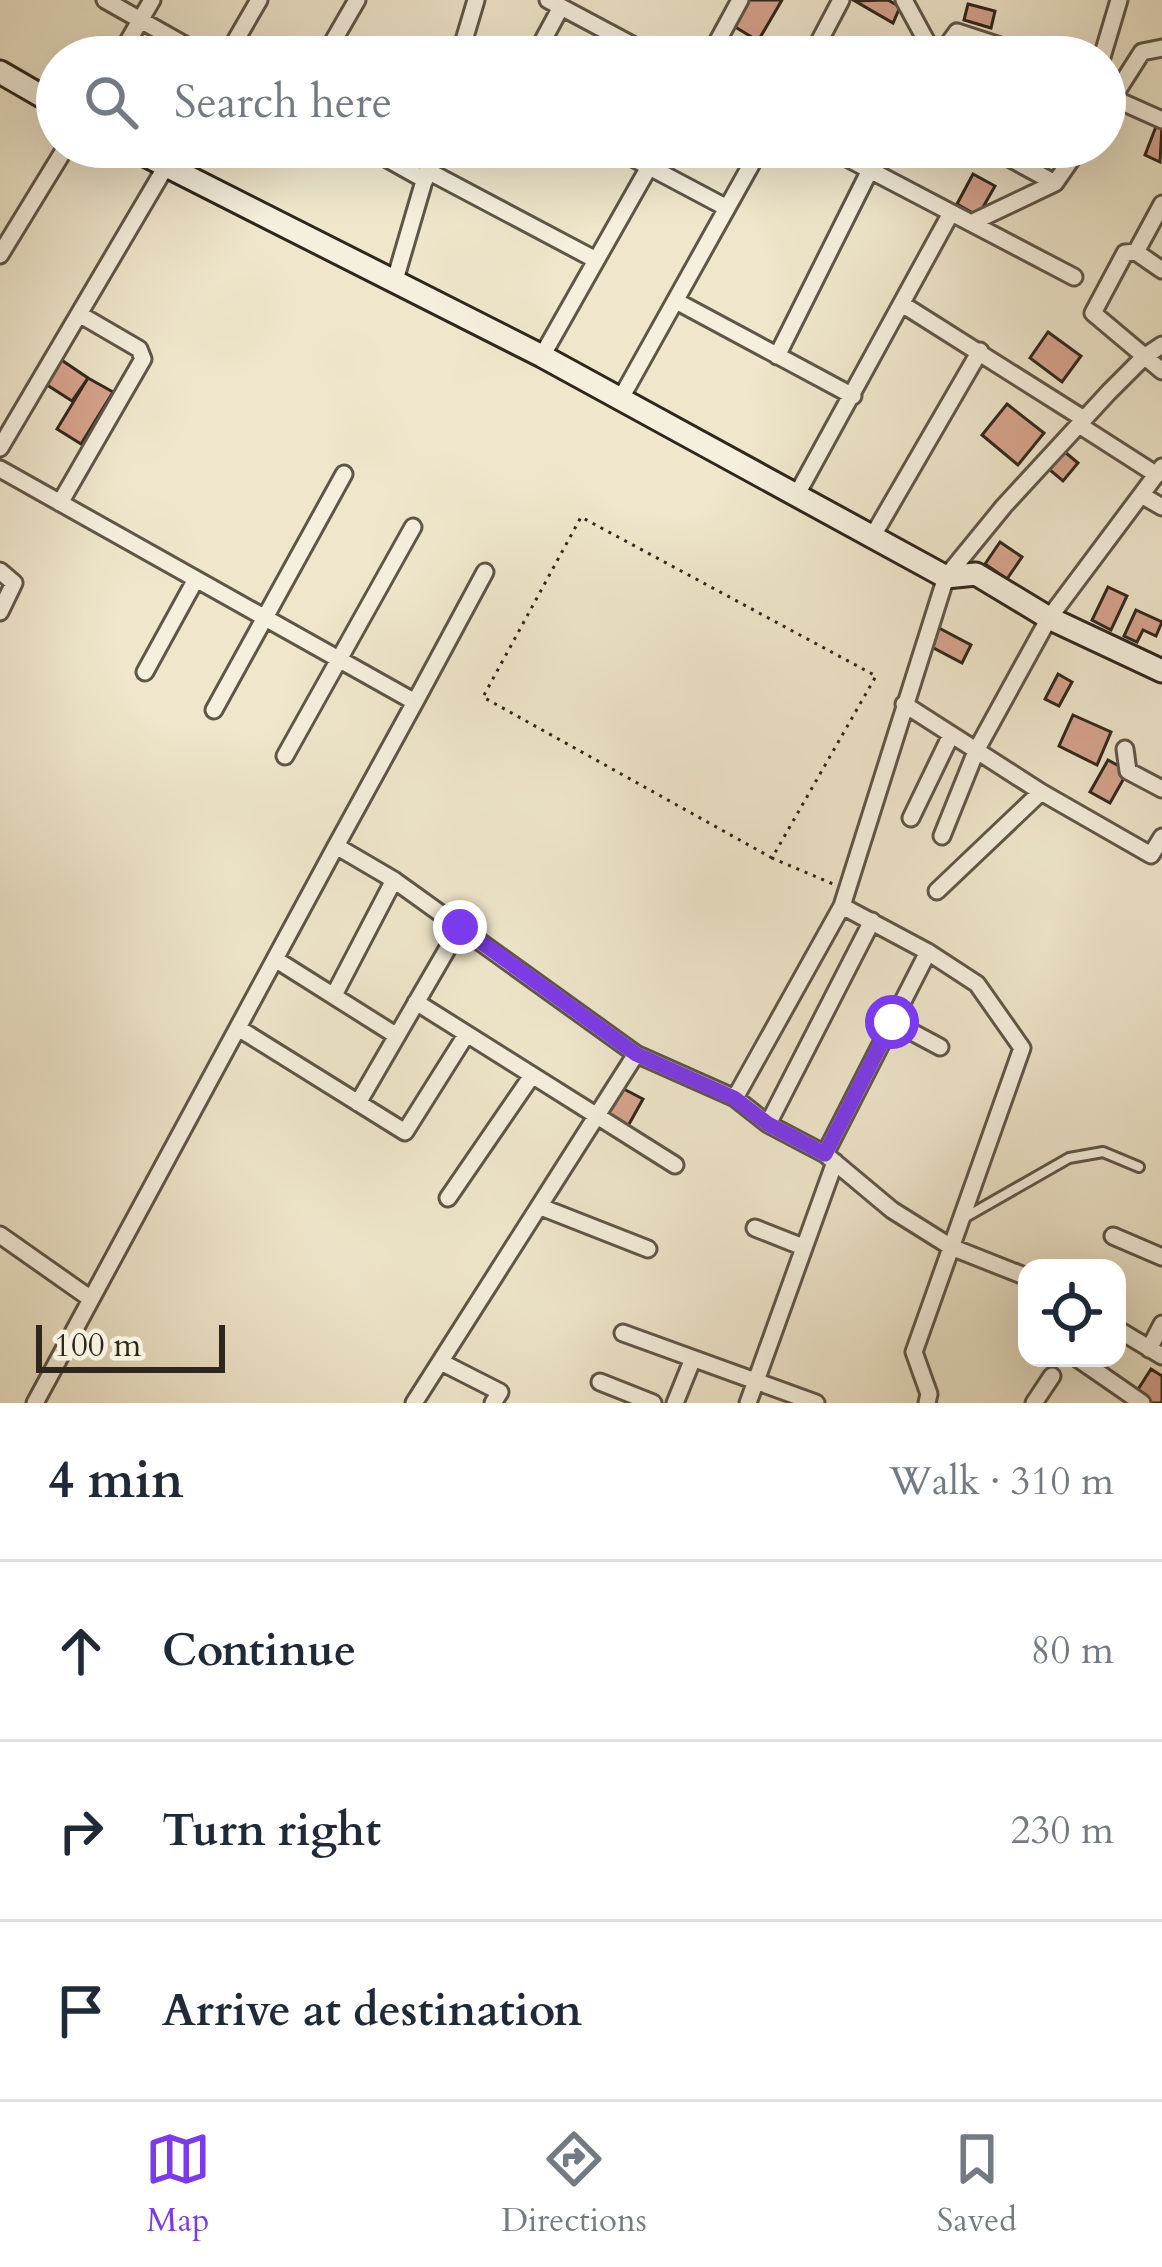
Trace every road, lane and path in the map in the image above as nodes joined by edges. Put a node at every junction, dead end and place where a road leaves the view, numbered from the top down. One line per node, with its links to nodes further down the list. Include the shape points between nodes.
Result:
1 (106, 0): 11 (street)
2 (152, 0): 11 (street)
3 (259, 0): 14 (street)
4 (357, 0): 15 (street)
5 (738, 0): 19 (street)
6 (841, 0): 20 (street)
7 (904, 0): 21 (street)
8 (1119, 0): 22 (street)
9 (473, 1): 16 (street)
10 (554, 3): 17 (street); 18 (street)
11 (141, 20): 12 (street); 13 (street)
12 (131, 36)
13 (169, 36)
14 (238, 36)
15 (336, 36)
16 (464, 36)
17 (542, 36)
18 (616, 36)
19 (720, 36)
20 (825, 36)
21 (925, 36)
22 (1108, 36)
23 (1162, 48): 25 (street, via 1142,52)
24 (0, 72): 26 (main road)
25 (1126, 74)
26 (36, 93)
27 (1126, 102): 28 (street)
28 (1162, 120)
29 (53, 168): 47 (street)
30 (165, 168): 51 (main road); 54 (street)
31 (409, 168): 40 (street)
32 (428, 168): 40 (street)
33 (648, 168): 48 (street)
34 (651, 168): 43 (street)
35 (749, 168): 43 (street)
36 (867, 168): 39 (street)
37 (1028, 168): 41 (street)
38 (1065, 168): 41 (street)
39 (870, 170): 44 (street); 58 (street)
40 (426, 176): 48 (street); 51 (street)
41 (1055, 183): 45 (street)
42 (1162, 204): 46 (street)
43 (727, 208): 52 (street)
44 (951, 213): 45 (street); 53 (street)
45 (971, 223): 50 (street)
46 (1136, 252): 49 (street); 59 (street, via 1125,253 1093,313)
47 (0, 255)
48 (596, 260): 57 (street)
49 (1162, 269)
50 (1074, 277)
51 (395, 280): 57 (main road)
52 (676, 302): 58 (street); 62 (street)
53 (902, 304): 56 (street); 61 (street)
54 (79, 314): 64 (street); 70 (street, via 140,349 143,359)
55 (1162, 344): 59 (street)
56 (980, 351): 63 (street); 73 (street)
57 (542, 356): 62 (main road)
58 (778, 356): 61 (street)
59 (1144, 357): 60 (street); 63 (street)
60 (1162, 371)
61 (853, 396): 68 (street)
62 (621, 398): 68 (main road)
63 (1082, 422): 66 (street); 76 (street)
64 (0, 448)
65 (0, 470): 70 (street)
66 (1160, 471): 69 (street)
67 (344, 474): 79 (street)
68 (796, 496): 73 (main road)
69 (1143, 496): 71 (street); 80 (street)
70 (60, 503): 77 (street)
71 (1162, 507)
72 (412, 526): 81 (street)
73 (871, 539): 76 (main road)
74 (0, 571): 78 (street, via 14,583)
75 (485, 572): 84 (street)
76 (946, 577): 80 (main road, via 976,574); 85 (street)
77 (196, 579): 79 (street); 83 (street)
78 (0, 612)
79 (264, 617): 81 (street); 86 (street)
80 (1049, 618): 82 (main road); 88 (street)
81 (338, 659): 84 (street); 90 (street)
82 (1162, 671)
83 (145, 672)
84 (415, 702): 96 (street)
85 (904, 704): 87 (street); 100 (street)
86 (214, 710)
87 (951, 735): 88 (street); 93 (street)
88 (977, 749): 92 (street); 94 (street)
89 (1125, 749): 91 (street, via 1128,771)
90 (285, 756)
91 (1162, 788)
92 (1040, 792): 95 (street, via 1151,855); 99 (street)
93 (911, 818)
94 (942, 836)
95 (1162, 837)
96 (336, 846): 98 (street); 104 (street)
97 (772, 858): 97 (path, via 876,676 581,517 483,697); 100 (path)
98 (394, 880): 102 (street); 105 (street)
99 (937, 891)
100 (844, 897): 101 (street); 114 (street)
101 (872, 921): 103 (street); 117 (street)
102 (460, 927): 106 (street); 112 (street)
103 (928, 952): 107 (street); 123 (street, via 977,984 1022,1048)
104 (275, 959): 105 (street); 108 (street)
105 (334, 995): 110 (street)
106 (416, 1002): 109 (street); 110 (street)
107 (892, 1022): 111 (street); 118 (street)
108 (238, 1028): 115 (street); 132 (street)
109 (466, 1035): 113 (street); 115 (street, via 405,1132)
110 (397, 1036): 115 (street)
111 (940, 1047)
112 (636, 1054): 114 (street); 116 (street)
113 (531, 1077): 116 (street); 121 (street)
114 (734, 1098): 117 (street)
115 (358, 1103)
116 (593, 1117): 119 (street); 122 (street)
117 (768, 1124): 118 (street)
118 (830, 1158): 127 (street); 128 (street)
119 (675, 1165)
120 (1139, 1166): 123 (lane, via 1103,1152 1069,1158)
121 (448, 1198)
122 (541, 1207): 129 (street); 138 (street)
123 (962, 1218): 128 (street)
124 (755, 1228): 127 (street)
125 (0, 1235): 132 (street)
126 (1113, 1236): 130 (street)
127 (803, 1246): 141 (street)
128 (951, 1247): 131 (street); 150 (street, via 914,1352)
129 (648, 1249)
130 (1162, 1257)
131 (1018, 1273)
132 (91, 1299): 143 (street)
133 (1162, 1324): 136 (street)
134 (622, 1333): 137 (street)
135 (1126, 1334): 136 (street)
136 (1155, 1352)
137 (692, 1361): 141 (street); 147 (street)
138 (441, 1362): 144 (street); 145 (street, via 500,1392)
139 (1090, 1367): 152 (street)
140 (1052, 1376): 151 (street)
141 (756, 1381): 148 (street); 149 (street)
142 (599, 1382): 146 (street)
143 (35, 1403)
144 (414, 1403)
145 (493, 1403)
146 (653, 1403)
147 (675, 1403)
148 (748, 1403)
149 (816, 1403)
150 (927, 1403)
151 (1034, 1403)
152 (1142, 1403)

